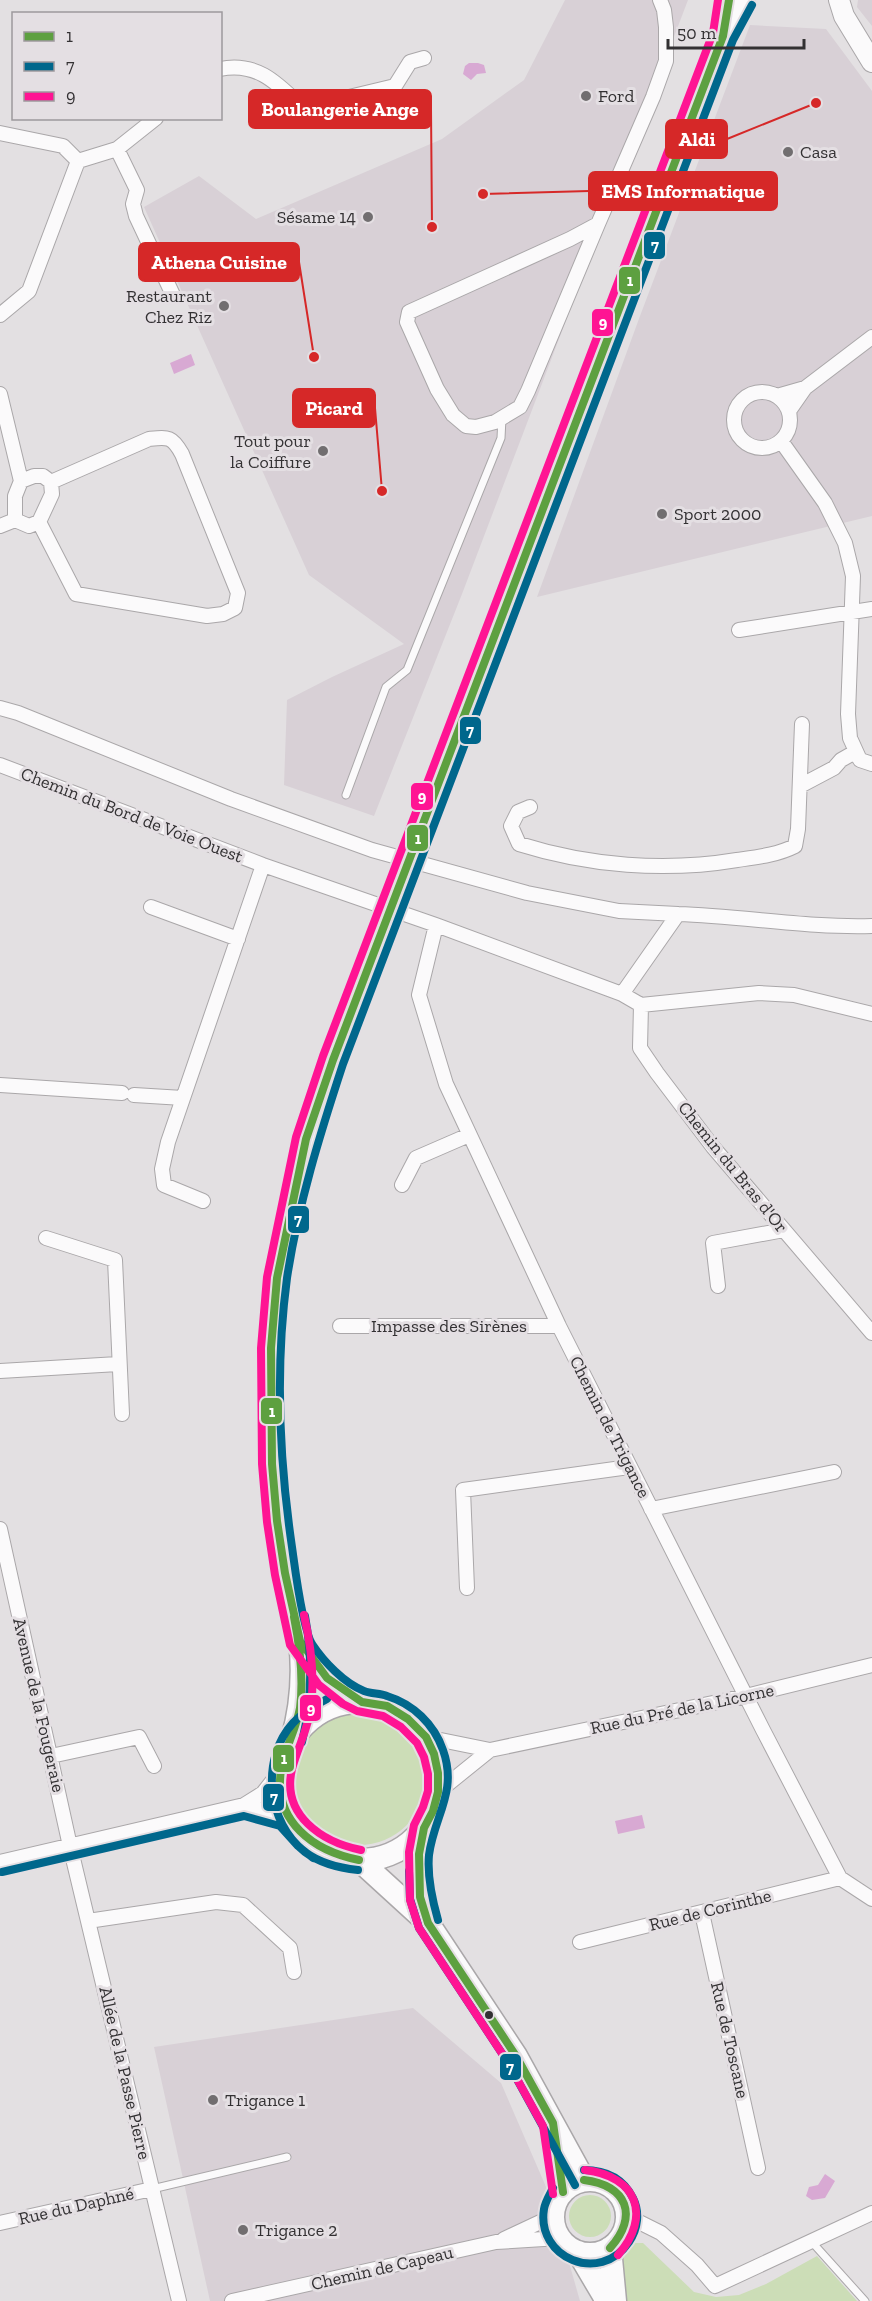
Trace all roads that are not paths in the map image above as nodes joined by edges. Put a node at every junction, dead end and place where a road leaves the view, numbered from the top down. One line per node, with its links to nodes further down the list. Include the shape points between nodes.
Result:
1 (660, 0): 14 (street, via 666,27 666,61 654,98)
2 (729, 0): 6 (main road)
3 (743, 0): 6 (main road)
4 (828, 0): 5 (main road)
5 (842, 8): 8 (main road)
6 (723, 36): 69 (main road, bridge, via 306,1139 277,1278 271,1348 272,1464 277,1521)
7 (424, 58): 9 (street, via 410,62 395,86 303,108 272,78 242,66)
8 (872, 62)
9 (222, 69)
10 (153, 120): 12 (street)
11 (0, 134): 13 (street, via 63,146)
12 (117, 149): 13 (street); 15 (street, via 137,190 133,204 136,216)
13 (78, 161): 16 (street, via 29,291)
14 (598, 224): 22 (street, via 528,391 520,407); 22 (street, via 409,312 411,333 453,415 466,426 476,427)
15 (173, 295)
16 (0, 315)
17 (872, 337): 18 (street)
18 (805, 388): 20 (street); 21 (street)
19 (0, 394): 24 (street)
20 (777, 396): 21 (street); 23 (street, via 764,392 749,395 737,406 733,422 739,438 753,447 770,447)
21 (789, 411): 23 (street, via 789,429)
22 (502, 418): 38 (lane, via 501,438 406,670 386,687)
23 (781, 441): 30 (street, via 825,503 845,543 853,576)
24 (21, 482): 25 (street, via 43,476); 26 (street, via 15,496)
25 (51, 482): 27 (street, via 52,494); 27 (street, via 148,439 165,437 175,441 238,593 235,608 207,616 76,594)
26 (15, 520): 27 (street, via 29,526); 28 (street)
27 (39, 522)
28 (0, 526)
29 (872, 609): 30 (street)
30 (851, 612): 31 (street); 34 (street, via 848,714)
31 (739, 630)
32 (0, 708): 42 (street, via 372,850 526,893 619,911)
33 (802, 724): 37 (street)
34 (855, 752): 35 (street, via 860,760); 37 (street)
35 (872, 764)
36 (0, 765): 40 (street, Chemin du Bord de Voie Ouest)
37 (800, 786): 39 (street, via 795,846 780,853 701,866 609,863 519,844 511,826 518,812)
38 (346, 795)
39 (530, 807)
40 (263, 865): 43 (street, Chemin du Bord de Voie Ouest); 45 (street)
41 (151, 907): 45 (street)
42 (678, 914): 44 (street, via 835,927); 46 (street)
43 (436, 925): 46 (street, Chemin du Bord de Voie Ouest); 51 (street, Chemin de Trigance, via 419,995 446,1084)
44 (872, 926)
45 (238, 939): 50 (street)
46 (622, 994): 47 (street)
47 (641, 1005): 48 (street, via 759,993 794,995); 54 (street, Chemin du Bras d'Or, via 640,1048 713,1147)
48 (872, 1014)
49 (0, 1085): 50 (street)
50 (183, 1098): 53 (street, via 162,1169 164,1185)
51 (470, 1135): 52 (street, via 416,1158); 58 (street, Chemin de Trigance)
52 (402, 1185)
53 (203, 1201)
54 (784, 1230): 56 (street, via 713,1243); 59 (street, Chemin du Bras d'Or)
55 (46, 1238): 60 (street, via 115,1260)
56 (718, 1286)
57 (340, 1326): 58 (street, Impasse des Sirènes)
58 (559, 1326): 63 (street, Chemin de Trigance)
59 (872, 1332)
60 (118, 1364): 61 (street); 62 (street)
61 (0, 1371)
62 (122, 1414)
63 (629, 1467): 65 (street, Chemin de Trigance); 68 (street, via 463,1490)
64 (834, 1472): 65 (street)
65 (651, 1509): 71 (street, Chemin de Trigance)
66 (0, 1529): 67 (street, Avenue de la Fougeraie)
67 (6, 1583): 76 (street, Avenue de la Fougeraie)
68 (467, 1588)
69 (300, 1641): 72 (main road, via 327,1677); 74 (main road, via 302,1685)
70 (872, 1665): 71 (street, Rue du Pré de la Licorne)
71 (746, 1696): 75 (street, Rue du Pré de la Licorne); 86 (street, Chemin de Trigance)
72 (362, 1702): 73 (main road, via 387,1706); 74 (main road, via 322,1711)
73 (426, 1737): 75 (street); 79 (main road, via 436,1763)
74 (292, 1740): 78 (main road)
75 (490, 1750): 79 (street)
76 (51, 1756): 77 (street, via 139,1737); 83 (street, Avenue de la Fougeraie)
77 (154, 1766)
78 (281, 1770): 80 (street, via 262,1793); 81 (main road, via 283,1797)
79 (438, 1792): 82 (main road)
80 (244, 1805): 81 (street, via 286,1817); 83 (street)
81 (293, 1823): 84 (main road, via 321,1850)
82 (424, 1828): 84 (main road, via 406,1845 384,1857); 90 (main road, via 419,1854 420,1897)
83 (70, 1846): 85 (street); 89 (street, Allée de la Passe Pierre)
84 (359, 1860): 90 (main road)
85 (0, 1862)
86 (840, 1878): 87 (street, Chemin de Trigance); 88 (street, Rue de Corinthe)
87 (872, 1899)
88 (702, 1913): 91 (street, Rue de Corinthe); 95 (street, Rue de Toscane)
89 (88, 1921): 92 (street, via 216,1902 243,1905 290,1948); 97 (street, Allée de la Passe Pierre)
90 (428, 1923): 93 (main road, via 516,2056)
91 (580, 1942)
92 (294, 1972)
93 (553, 2123): 96 (main road); 98 (main road)
94 (287, 2157): 97 (lane)
95 (758, 2168)
96 (584, 2180): 98 (main road); 101 (main road, via 609,2185 622,2198)
97 (152, 2189): 102 (street, Rue du Daphné); 108 (street, Allée de la Passe Pierre)
98 (563, 2192): 100 (main road)
99 (872, 2213): 104 (street)
100 (553, 2216): 103 (main road); 105 (street, Chemin de Capeau)
101 (627, 2216): 104 (street, via 661,2233 698,2265 715,2286); 106 (main road, via 622,2235)
102 (0, 2223)
103 (560, 2238): 105 (street, Chemin de Capeau); 107 (main road)
104 (811, 2241): 112 (lane)
105 (496, 2242): 109 (street, Chemin de Capeau)
106 (610, 2248): 107 (main road, via 600,2253); 111 (main road)
107 (578, 2252): 110 (main road)
108 (179, 2301)
109 (232, 2301)
110 (607, 2301)
111 (615, 2301)
112 (865, 2301)

